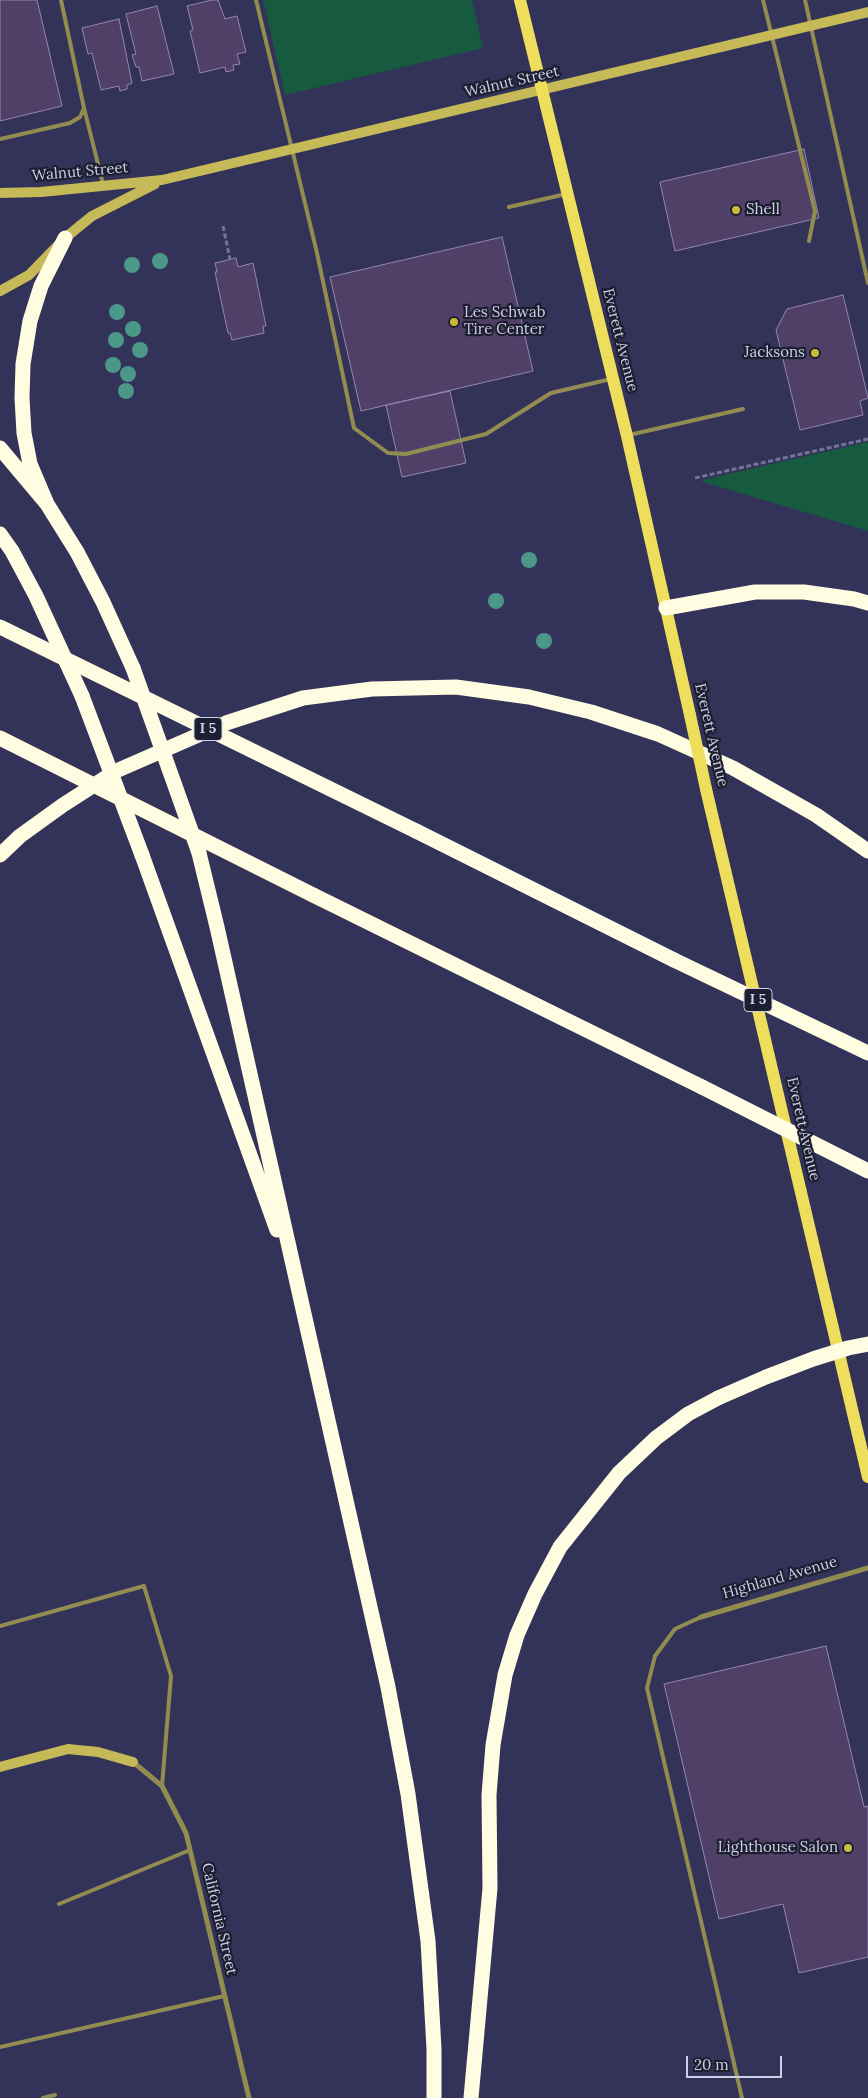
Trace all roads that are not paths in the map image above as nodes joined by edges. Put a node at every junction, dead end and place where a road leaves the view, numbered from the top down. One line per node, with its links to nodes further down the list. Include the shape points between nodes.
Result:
1 (61, 0): 10 (lane)
2 (256, 0): 12 (lane)
3 (520, 0): 9 (main road, Everett Avenue)
4 (763, 0): 8 (lane)
5 (805, 0): 7 (lane)
6 (868, 12): 7 (main road, Walnut Street)
7 (811, 25): 8 (main road, Walnut Street); 20 (lane)
8 (772, 35): 9 (main road, Walnut Street); 19 (lane, via 815,211)
9 (543, 90): 12 (main road, Walnut Street); 16 (main road, Everett Avenue)
10 (84, 108): 11 (lane, via 80,117 70,123); 14 (lane)
11 (0, 139)
12 (292, 150): 13 (main road, Walnut Street); 22 (lane, via 354,428 388,453 406,454 486,434 551,393)
13 (162, 180): 14 (main road, Walnut Street); 18 (main road, Walnut Street, via 92,216)
14 (104, 186): 15 (main road, Walnut Street)
15 (0, 192)
16 (568, 194): 17 (lane); 22 (main road, Everett Avenue)
17 (509, 207)
18 (65, 238): 21 (main road, Walnut Street, via 30,275); 26 (highway, via 41,286 30,321 23,364 24,433 30,464)
19 (809, 242)
20 (868, 283)
21 (0, 291)
22 (613, 378): 24 (main road, Everett Avenue)
23 (743, 408): 24 (lane)
24 (627, 436): 29 (main road, Everett Avenue)
25 (0, 448): 26 (highway)
26 (47, 504): 36 (highway, bridge, via 103,602 133,668 198,853 218,927)
27 (0, 534): 36 (highway, bridge, via 36,596 82,696)
28 (868, 603): 29 (highway, via 804,592 755,592)
29 (666, 608): 38 (main road, Everett Avenue, bridge)
30 (0, 626): 34 (highway, I 5, bridge)
31 (0, 738): 35 (highway, bridge)
32 (868, 851): 33 (highway, via 816,815 733,768 658,734 591,712 529,697 456,687 372,689 303,698 226,723 116,771 20,836)
33 (0, 855)
34 (868, 1053)
35 (868, 1171)
36 (298, 1290): 52 (highway, via 388,1687 406,1785 428,1941)
37 (868, 1344): 53 (highway, bridge, via 813,1359 718,1398 688,1414 656,1438 619,1473 560,1547 535,1594 517,1635 505,1675 493,1745 489,1795 490,1888)
38 (868, 1477)
39 (868, 1568): 40 (street, Highland Avenue)
40 (701, 1617): 54 (lane, via 675,1629 655,1656 647,1688)
41 (0, 1626): 44 (lane, via 144,1586 171,1676)
42 (133, 1762): 43 (main road, via 98,1752 68,1749); 44 (street, California Street)
43 (0, 1768)
44 (162, 1786): 45 (street, California Street, via 186,1833)
45 (190, 1850): 46 (lane); 47 (street, California Street)
46 (59, 1904)
47 (224, 1996): 48 (lane); 51 (street, California Street)
48 (0, 2047)
49 (55, 2095): 50 (lane)
50 (43, 2098)
51 (249, 2098)
52 (434, 2098)
53 (471, 2098)
54 (742, 2098)

